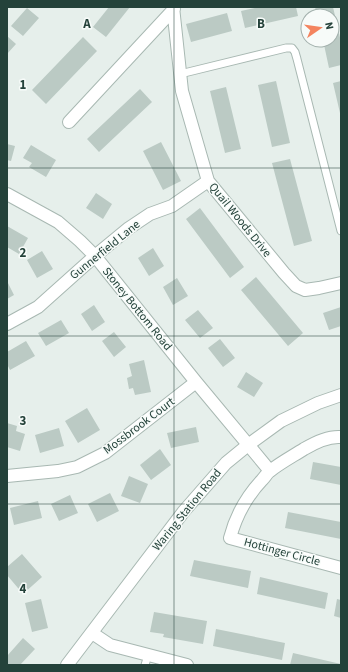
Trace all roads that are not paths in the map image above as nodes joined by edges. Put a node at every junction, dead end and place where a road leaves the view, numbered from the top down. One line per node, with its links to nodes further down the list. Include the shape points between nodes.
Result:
1 (173, 8): 2 (street, Quail Woods Drive); 3 (street)
2 (180, 74): 4 (street, Quail Woods Drive, via 182,91); 6 (lane, via 292,48)
3 (69, 122)
4 (208, 182): 7 (street, Gunnerfield Lane, via 172,206 150,214); 8 (street, Quail Woods Drive, via 296,286 305,290)
5 (7, 194): 7 (street, Stoney Bottom Road, via 58,222)
6 (341, 231)
7 (95, 256): 9 (street, Gunnerfield Lane, via 38,307); 10 (street, Stoney Bottom Road)
8 (341, 282)
9 (7, 324)
10 (196, 382): 13 (street, Stoney Bottom Road); 15 (street, Mossbrook Court, via 105,453 77,467)
11 (341, 395): 13 (street, Waring Station Road, via 281,421)
12 (341, 437): 14 (street, Hottinger Circle, via 325,439 310,446)
13 (248, 445): 14 (street); 17 (street, Waring Station Road, via 226,463 184,511)
14 (270, 471): 16 (street, Hottinger Circle, via 246,499 238,513 230,538)
15 (7, 476)
16 (341, 568)
17 (92, 633): 18 (street, via 110,645); 19 (street, Waring Station Road)
18 (146, 660): 20 (street)
19 (67, 665)
20 (187, 665)

